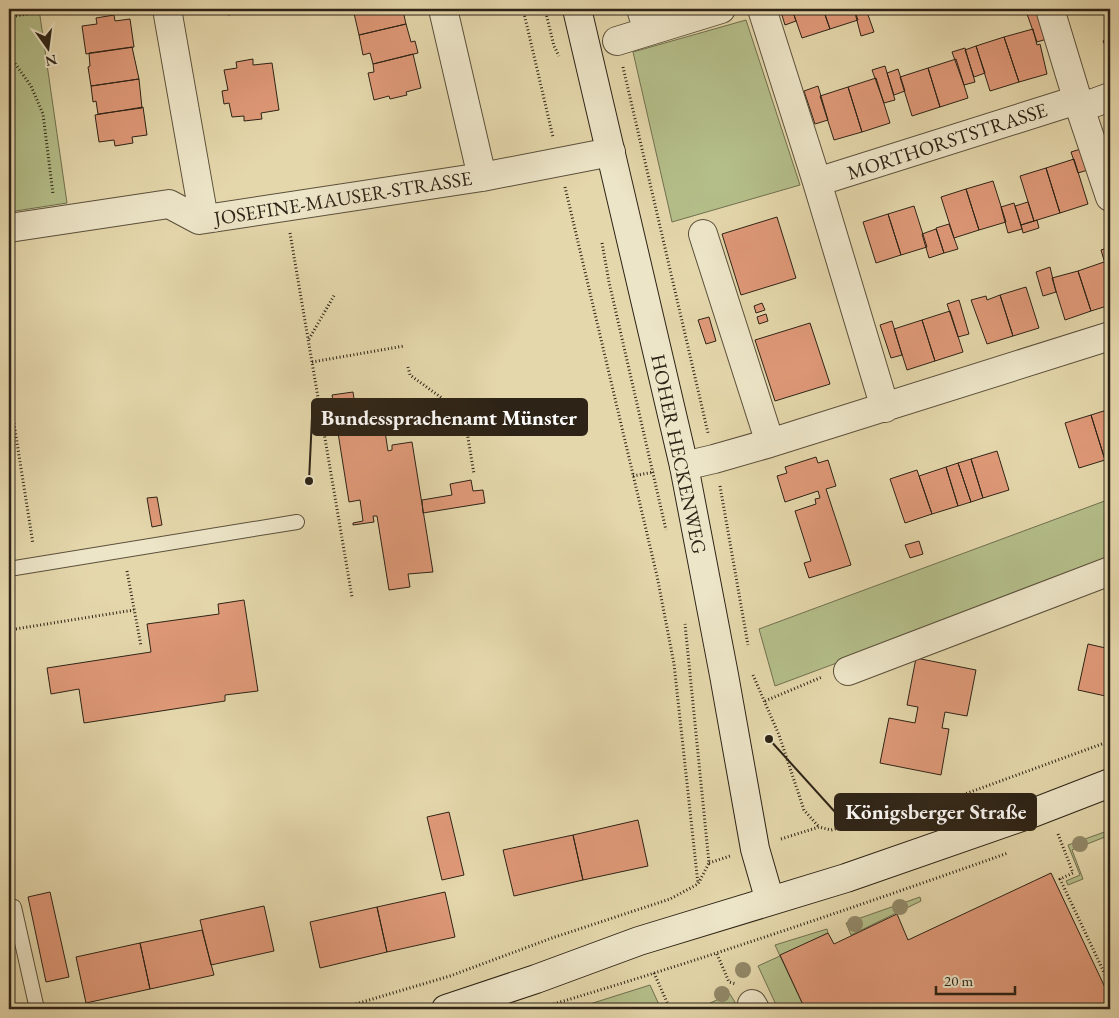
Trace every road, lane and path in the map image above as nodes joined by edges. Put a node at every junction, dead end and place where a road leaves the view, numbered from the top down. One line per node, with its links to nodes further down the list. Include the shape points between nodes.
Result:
1 (59, 9): 10 (path)
2 (167, 9): 23 (street, JOSEFINE-MAUSER-STRASSE)
3 (443, 9): 19 (street, JOSEFINE-MAUSER-STRASSE)
4 (523, 9): 18 (path)
5 (546, 9): 14 (path, via 554,46)
6 (578, 9): 17 (street, HOHER HECKENWEG)
7 (721, 9): 11 (street)
8 (762, 9): 20 (street)
9 (1050, 9): 16 (street)
10 (9, 17)
11 (645, 20): 12 (street)
12 (617, 41): 39 (path)
13 (9, 55): 24 (path, via 31,86 43,114)
14 (562, 63)
15 (1110, 97): 16 (street, MORTHORSTSTRASSE)
16 (1078, 104): 20 (street, MORTHORSTSTRASSE); 21 (street)
17 (611, 152): 18 (street, JOSEFINE-MAUSER-STRASSE); 40 (street, HOHER HECKENWEG)
18 (559, 162): 19 (street, JOSEFINE-MAUSER-STRASSE); 43 (path)
19 (482, 177): 22 (street, JOSEFINE-MAUSER-STRASSE)
20 (817, 182): 35 (street)
21 (1110, 197)
22 (286, 207): 23 (street, JOSEFINE-MAUSER-STRASSE); 30 (path)
23 (204, 219): 24 (street, JOSEFINE-MAUSER-STRASSE, via 198,220 169,204)
24 (56, 221): 25 (street, JOSEFINE-MAUSER-STRASSE)
25 (9, 228)
26 (703, 234): 38 (street)
27 (602, 237): 41 (path, via 609,282)
28 (335, 294): 30 (path)
29 (1110, 336): 35 (street)
30 (308, 340): 32 (path)
31 (404, 346): 32 (path)
32 (312, 362): 50 (path)
33 (408, 367): 37 (path, via 410,375 464,414)
34 (9, 392): 47 (path)
35 (885, 408): 38 (street)
36 (478, 424): 37 (path)
37 (467, 426): 42 (path)
38 (770, 443): 39 (street)
39 (714, 459): 40 (street); 55 (path, via 726,511)
40 (684, 466): 65 (street, HOHER HECKENWEG)
41 (654, 472): 43 (path); 45 (path)
42 (474, 474)
43 (633, 476): 68 (path, via 674,664)
44 (297, 522): 46 (lane)
45 (666, 531)
46 (123, 550): 47 (lane); 51 (path)
47 (36, 565): 48 (lane)
48 (9, 569)
49 (1110, 570): 57 (street)
50 (352, 597)
51 (134, 610): 53 (path); 54 (path)
52 (684, 619): 67 (path)
53 (9, 630)
54 (141, 646)
55 (748, 647)
56 (752, 666): 58 (path, via 753,676)
57 (848, 671): 58 (path, via 838,671)
58 (765, 701): 61 (path, via 804,810)
59 (1110, 741): 61 (path, via 932,806 831,830)
60 (1110, 783): 69 (street, via 846,878)
61 (819, 827): 65 (path)
62 (1067, 831): 63 (path)
63 (1058, 834): 64 (path); 73 (path, via 1073,873 1060,879)
64 (1049, 838)
65 (755, 849): 67 (path); 69 (street, HOHER HECKENWEG)
66 (1012, 851): 71 (path)
67 (709, 863): 68 (path)
68 (698, 884): 77 (path, via 670,900 552,938 450,976)
69 (770, 901): 78 (street, via 639,941)
70 (14, 907): 76 (lane)
71 (717, 954): 72 (path); 75 (path, via 730,982 743,985)
72 (654, 973): 74 (path); 79 (path)
73 (1110, 985)
74 (544, 1007)
75 (754, 1007)
76 (37, 1009)
77 (339, 1009)
78 (446, 1009)
79 (670, 1009)

